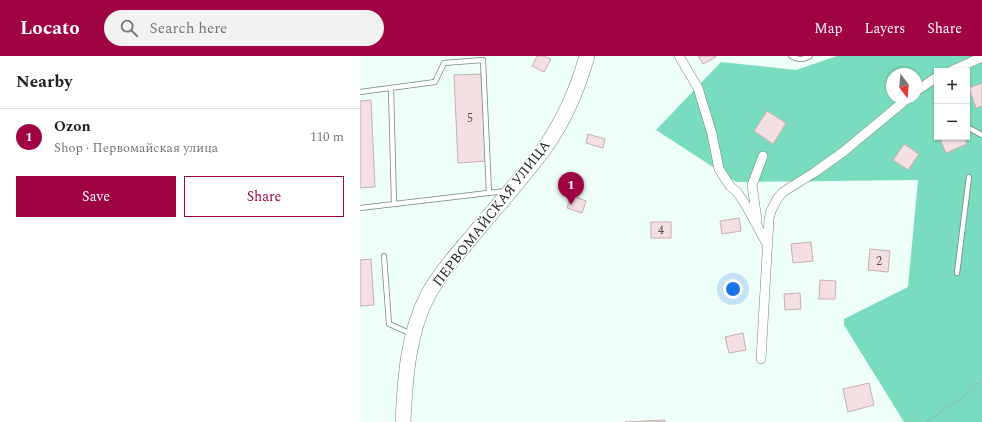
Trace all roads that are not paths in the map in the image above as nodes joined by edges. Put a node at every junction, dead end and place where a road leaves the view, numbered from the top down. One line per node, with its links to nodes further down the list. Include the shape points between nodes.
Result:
1 (587, 56): 16 (main road, ПЕРВОМАЙСКАЯ УЛИЦА, via 583,72 559,124 544,148)
2 (679, 56): 20 (street, via 698,88 712,134 719,169)
3 (791, 56): 4 (lane, via 799,60)
4 (810, 56)
5 (982, 57): 6 (street)
6 (957, 68)
7 (934, 79): 8 (street)
8 (922, 87)
9 (391, 88): 10 (lane); 17 (lane, via 435,82 444,63 483,60); 18 (lane)
10 (360, 92)
11 (901, 104): 21 (street, via 844,152 783,192 777,199 769,219)
12 (970, 128): 13 (lane)
13 (982, 134)
14 (763, 156): 20 (street, via 752,185)
15 (969, 177): 23 (lane)
16 (510, 191): 17 (lane); 24 (main road, ПЕРВОМАЙСКАЯ УЛИЦА, via 462,248 428,294)
17 (489, 193): 18 (lane)
18 (394, 204): 19 (lane)
19 (360, 208)
20 (758, 225): 21 (street)
21 (768, 245): 25 (street)
22 (384, 256): 24 (lane, via 389,324)
23 (957, 273)
24 (413, 335): 26 (main road, ПЕРВОМАЙСКАЯ УЛИЦА)
25 (762, 359)
26 (404, 422)

